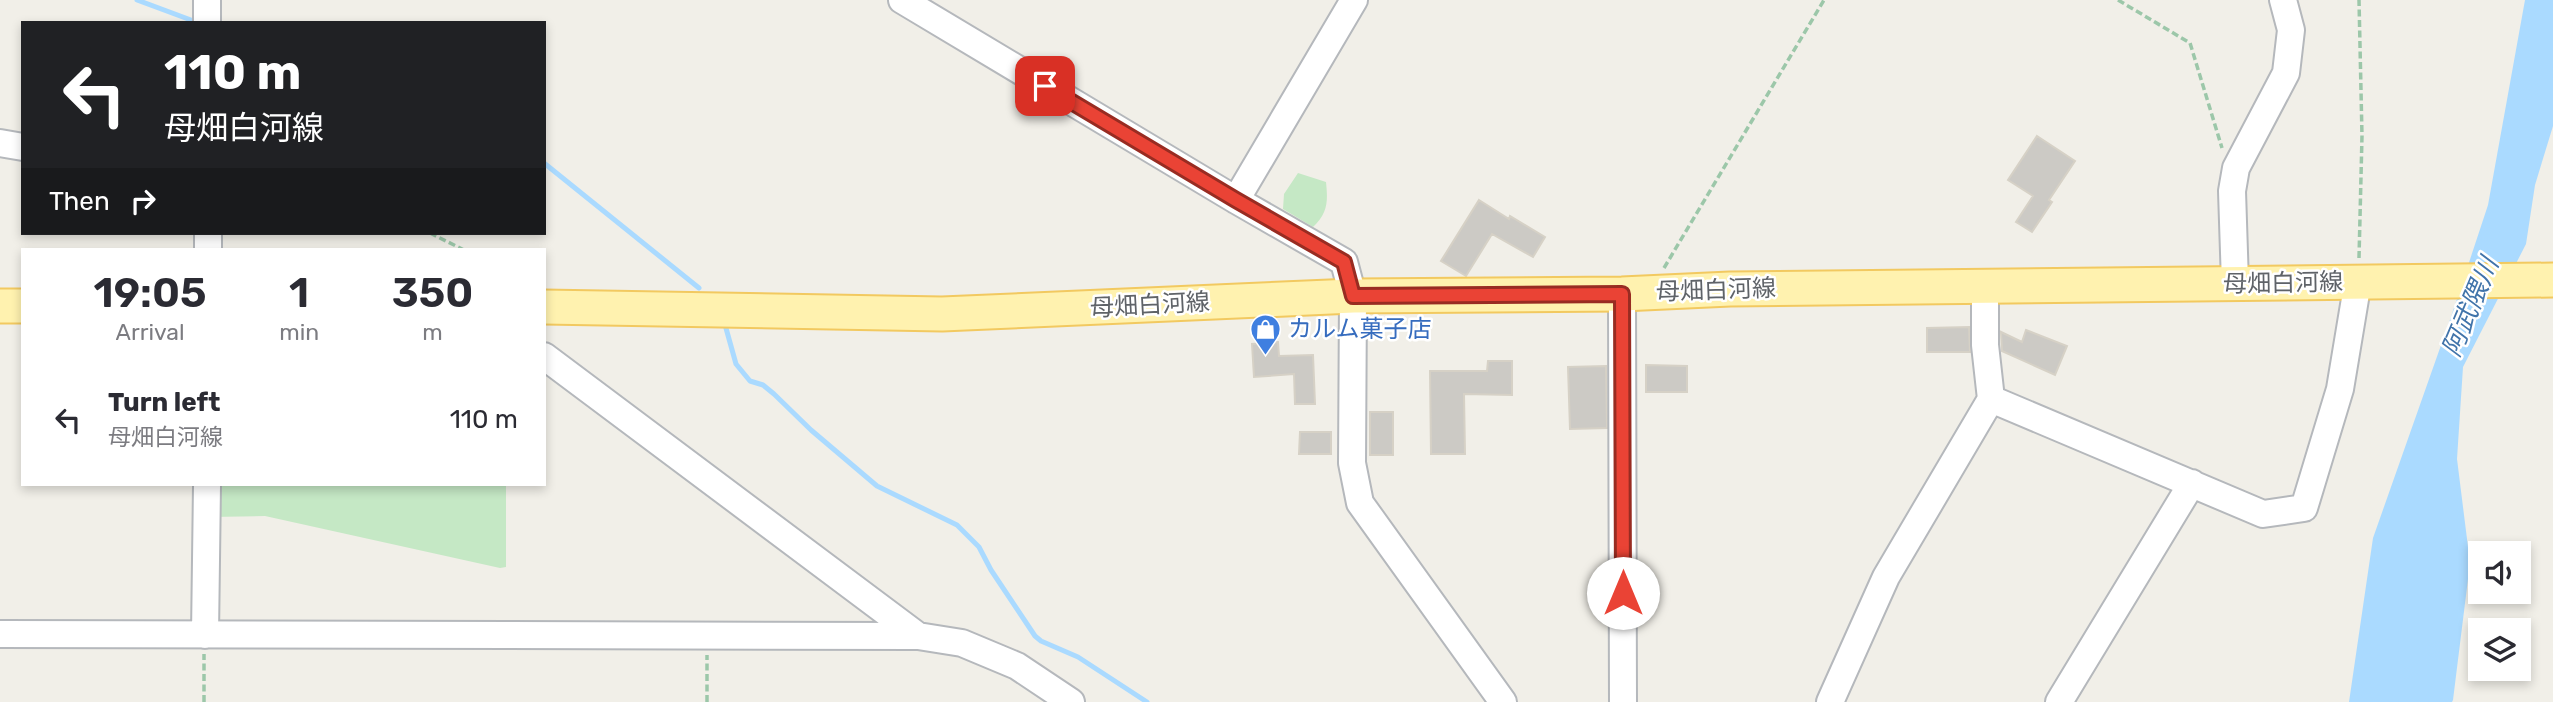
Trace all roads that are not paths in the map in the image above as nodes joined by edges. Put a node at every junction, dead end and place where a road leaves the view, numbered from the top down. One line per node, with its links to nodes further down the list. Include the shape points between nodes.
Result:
1 (207, 0): 5 (street)
2 (902, 0): 8 (street)
3 (1354, 0): 8 (street)
4 (2283, 0): 11 (street, via 2291,30 2286,73 2236,168 2232,191)
5 (207, 21)
6 (0, 143): 7 (street)
7 (21, 147)
8 (1236, 200): 14 (street, via 1344,262)
9 (2553, 280): 10 (main road, 母畑白河線)
10 (2363, 282): 11 (main road, 母畑白河線); 20 (street, via 2340,388 2304,508 2263,514)
11 (2235, 283): 12 (main road, 母畑白河線)
12 (1986, 287): 13 (main road, 母畑白河線); 19 (street, via 1985,345)
13 (1637, 293): 14 (main road, 母畑白河線); 27 (street)
14 (1353, 296): 17 (main road, 母畑白河線, via 942,314); 26 (street, via 1352,463 1360,503)
15 (0, 306): 16 (main road)
16 (21, 306)
17 (546, 307)
18 (546, 357): 24 (street)
19 (1991, 399): 20 (street); 28 (street, via 1886,577)
20 (2192, 484): 29 (street)
21 (207, 486): 23 (street)
22 (0, 634): 23 (street)
23 (205, 635): 24 (street)
24 (918, 636): 25 (street, via 962,643 1017,666)
25 (1071, 702)
26 (1503, 702)
27 (1623, 702)
28 (1830, 702)
29 (2059, 702)

